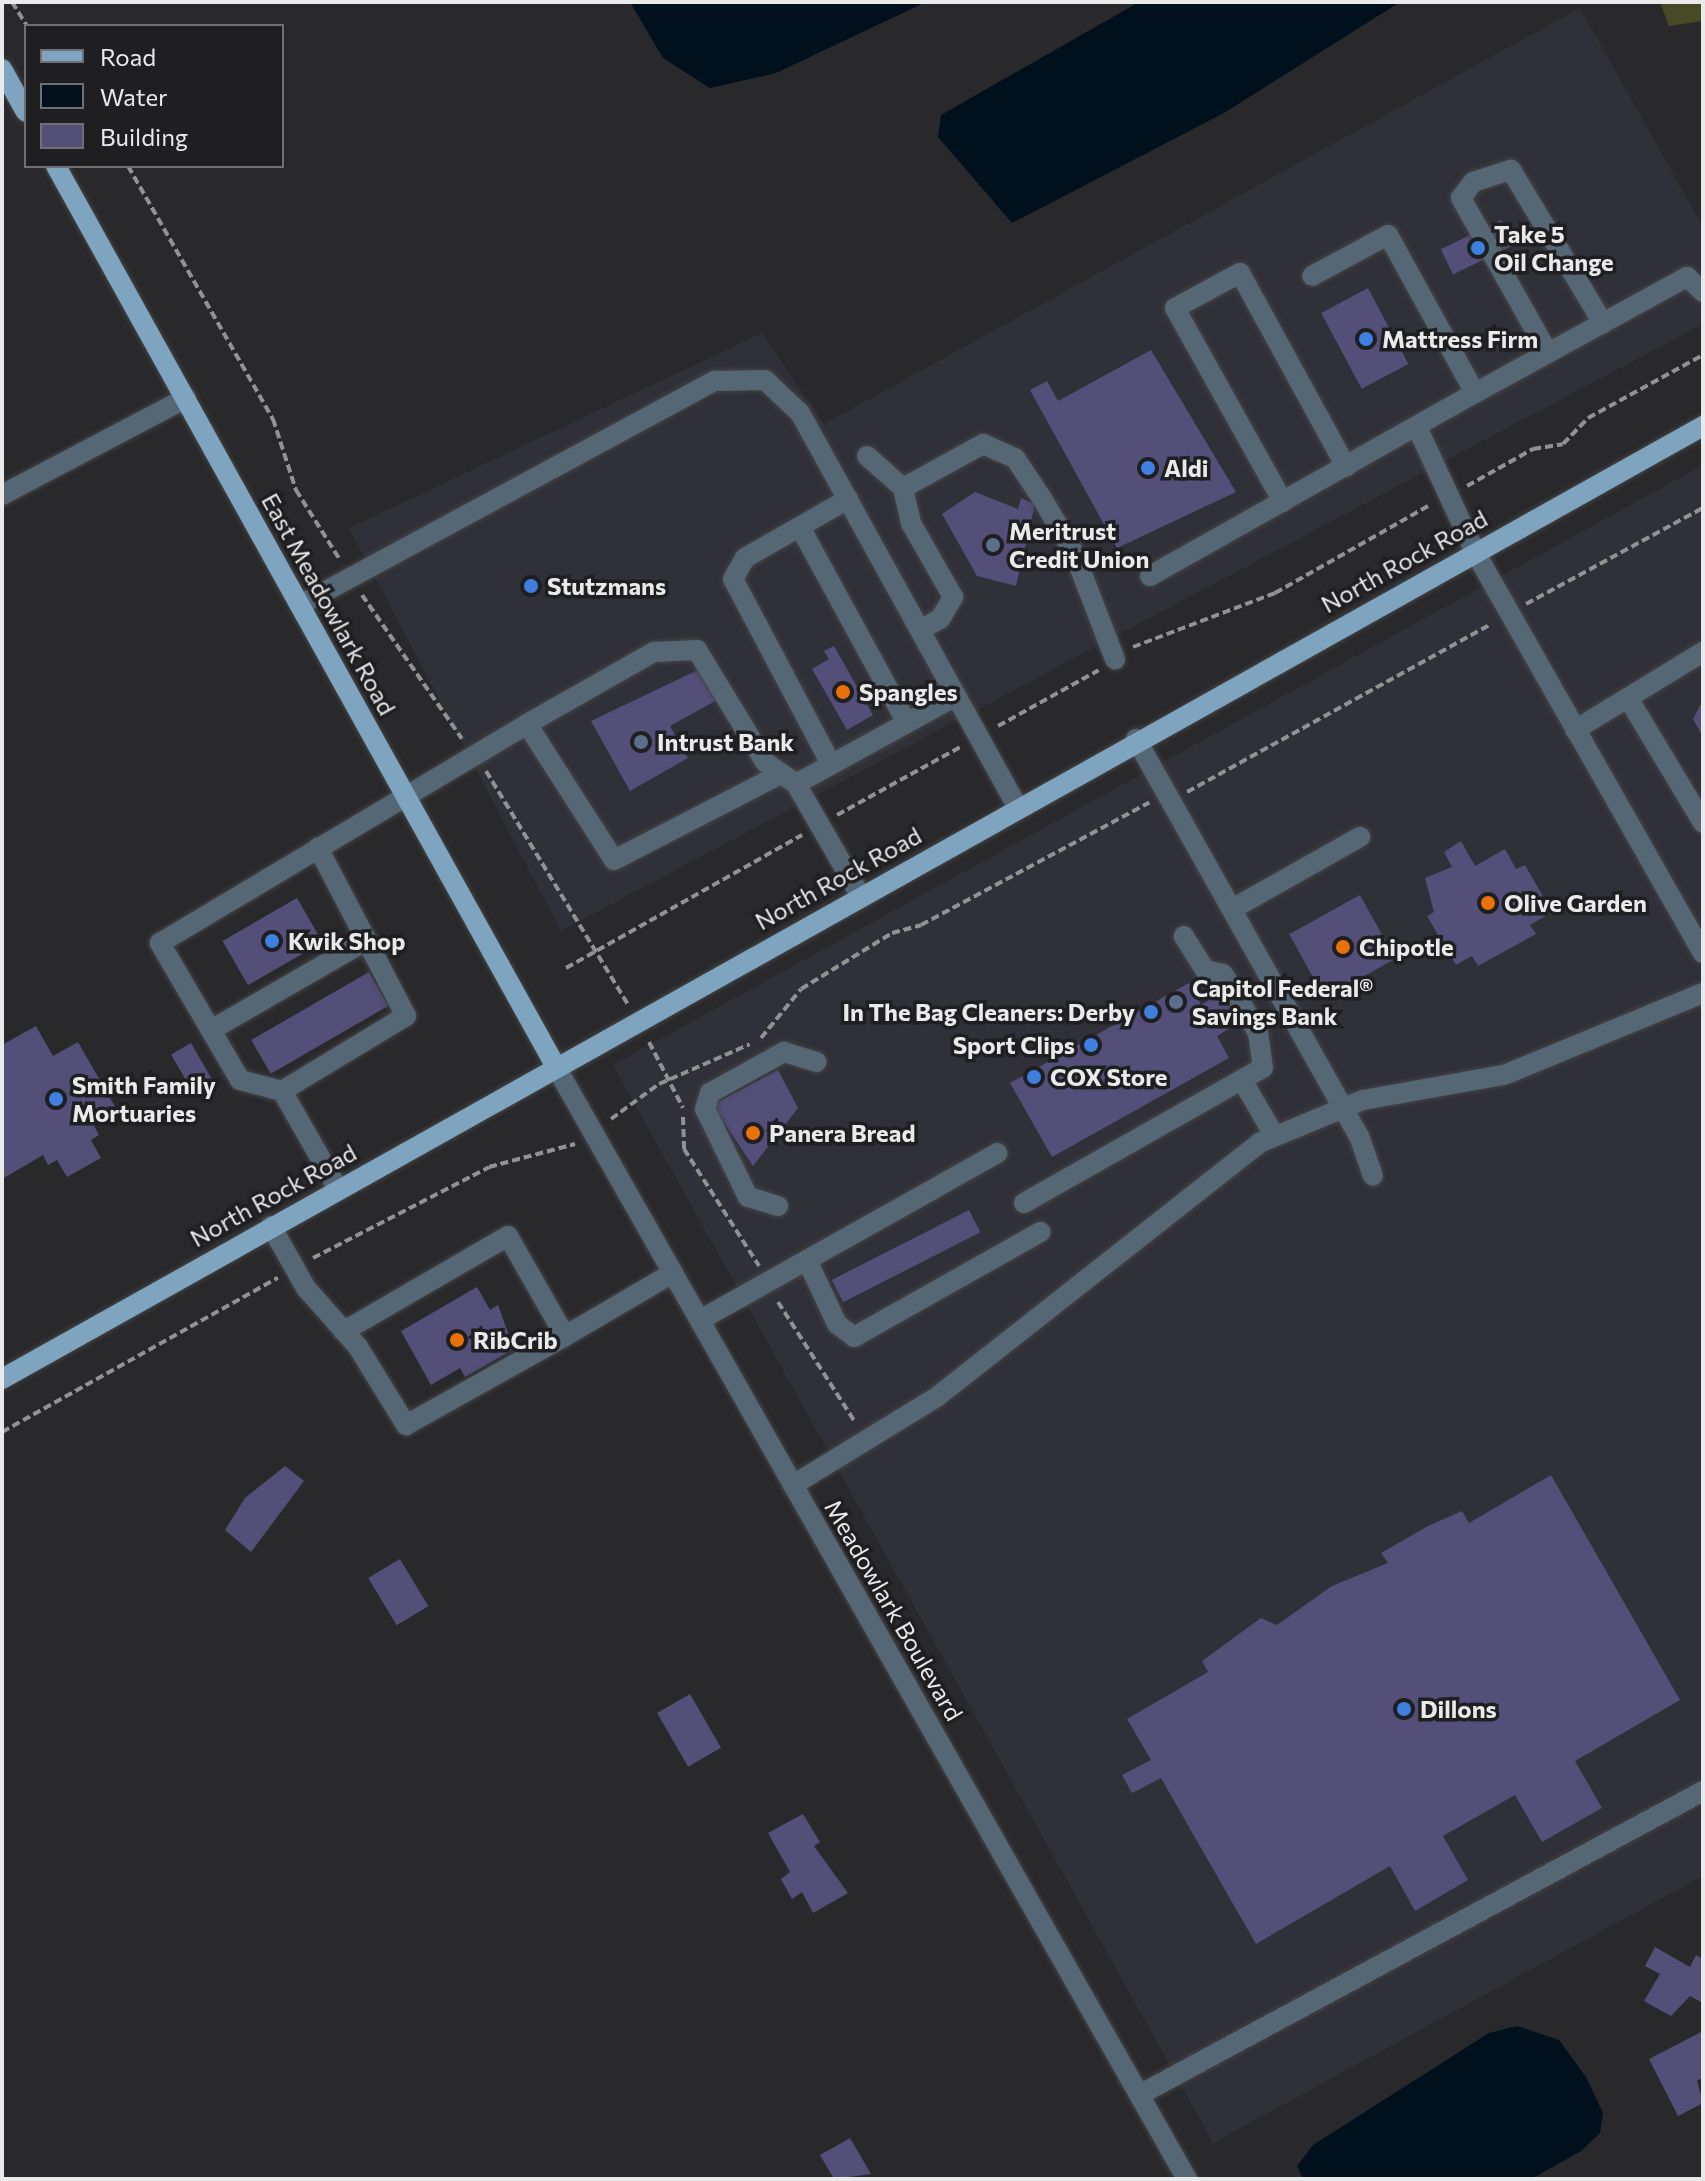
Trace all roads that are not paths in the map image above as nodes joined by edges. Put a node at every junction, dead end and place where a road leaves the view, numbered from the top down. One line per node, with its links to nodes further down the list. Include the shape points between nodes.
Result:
1 (2, 69): 2 (main road)
2 (24, 108)
3 (57, 168): 9 (main road, East Meadowlark Road)
4 (1312, 276): 8 (street, via 1388,235)
5 (1703, 292): 6 (street, via 1687,277)
6 (1603, 323): 7 (street); 7 (street, via 1511,170 1473,182 1461,198)
7 (1548, 353): 8 (street)
8 (1475, 393): 11 (street)
9 (186, 398): 15 (street); 21 (main road, East Meadowlark Road)
10 (1703, 426): 19 (main road, North Rock Road)
11 (1417, 427): 13 (street); 19 (street)
12 (867, 456): 14 (street)
13 (1346, 467): 17 (street); 17 (street, via 1240,273 1175,308)
14 (903, 488): 22 (street, via 911,523 953,597 940,619); 24 (street, via 983,444 1015,458 1074,553)
15 (2, 495)
16 (848, 499): 18 (street); 21 (street, via 790,397 765,380 715,381); 22 (street)
17 (1283, 502): 20 (street)
18 (800, 527): 27 (street); 31 (street, via 740,562 733,579)
19 (1475, 552): 29 (street); 30 (main road, North Rock Road)
20 (1150, 576)
21 (300, 605): 33 (main road, East Meadowlark Road)
22 (920, 630): 25 (street)
23 (1703, 652): 26 (street)
24 (1115, 659)
25 (956, 696): 27 (street); 34 (street)
26 (1628, 698): 29 (street); 35 (street)
27 (907, 723): 31 (street)
28 (527, 724): 32 (street, via 654,652 685,647 704,658 752,745); 32 (street, via 614,860); 33 (street)
29 (1575, 730): 42 (street)
30 (1136, 739): 34 (main road, North Rock Road); 39 (street)
31 (831, 764): 32 (street)
32 (788, 779): 38 (street)
33 (406, 796): 37 (street); 46 (main road, East Meadowlark Road)
34 (1017, 806): 38 (main road, North Rock Road)
35 (1703, 823)
36 (1360, 837): 39 (street)
37 (318, 848): 41 (street); 44 (street, via 160,943)
38 (860, 895): 46 (main road, North Rock Road)
39 (1234, 908): 49 (street)
40 (1184, 936): 47 (street, via 1205,970 1223,974 1258,1033 1263,1068)
41 (367, 940): 44 (street); 48 (street, via 406,1016)
42 (1703, 953)
43 (1703, 993): 49 (street, via 1504,1075)
44 (211, 1030): 48 (street, via 240,1080)
45 (816, 1062): 55 (street, via 784,1052 710,1093 705,1109 748,1197)
46 (556, 1067): 53 (main road, North Rock Road); 59 (street, Meadowlark Boulevard)
47 (1242, 1080): 50 (street); 54 (street)
48 (282, 1091): 53 (street)
49 (1340, 1108): 50 (street); 52 (street)
50 (1274, 1135): 64 (street, via 1217,1172 938,1396)
51 (997, 1153): 58 (street)
52 (1373, 1176)
53 (338, 1189): 56 (main road, North Rock Road)
54 (1024, 1203)
55 (778, 1206)
56 (271, 1226): 61 (street, via 295,1268); 63 (main road, North Rock Road)
57 (1040, 1232): 58 (street, via 854,1337 837,1324)
58 (807, 1260): 60 (street)
59 (673, 1273): 60 (street, Meadowlark Boulevard); 62 (street)
60 (700, 1320): 64 (street, Meadowlark Boulevard)
61 (344, 1331): 62 (street, via 406,1425); 62 (street, via 508,1236)
62 (565, 1336)
63 (2, 1379)
64 (793, 1485): 66 (street, Meadowlark Boulevard)
65 (1703, 1791): 66 (street)
66 (1139, 2095): 67 (street, Meadowlark Boulevard)
67 (1187, 2179)

